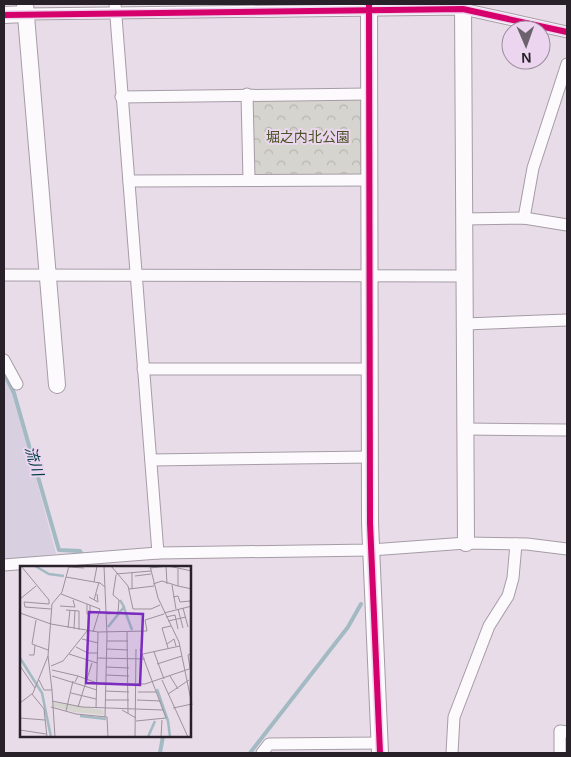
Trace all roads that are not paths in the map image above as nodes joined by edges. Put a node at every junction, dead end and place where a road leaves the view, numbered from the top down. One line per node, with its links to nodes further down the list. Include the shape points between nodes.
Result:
1 (463, 6): 2 (street); 6 (street); 15 (street)
2 (369, 7): 4 (street); 9 (street)
3 (25, 9): 4 (street); 5 (street); 18 (street)
4 (114, 9): 10 (street)
5 (4, 15)
6 (567, 32)
7 (567, 64): 14 (street, via 533,168)
8 (247, 94): 9 (street); 10 (street); 11 (street)
9 (369, 94): 12 (street)
10 (122, 97): 13 (street)
11 (249, 180): 12 (street); 13 (street)
12 (369, 180): 21 (street)
13 (129, 181): 19 (street)
14 (524, 218): 15 (street); 16 (street)
15 (464, 219): 20 (street)
16 (567, 225)
17 (4, 275): 18 (street)
18 (46, 275): 19 (street); 28 (street)
19 (136, 275): 21 (street); 25 (street)
20 (464, 276): 21 (street); 23 (street)
21 (370, 277): 26 (street)
22 (567, 320): 23 (street)
23 (465, 324): 29 (street)
24 (4, 360): 27 (street)
25 (144, 368): 26 (street); 32 (street)
26 (370, 369): 31 (street)
27 (17, 384)
28 (57, 386)
29 (466, 429): 30 (street); 33 (street)
30 (567, 430)
31 (370, 457): 32 (street); 35 (street)
32 (151, 460): 37 (street)
33 (466, 543): 34 (street); 35 (street)
34 (516, 544): 36 (street); 43 (street, via 508,596 489,626 454,717)
35 (371, 550): 37 (street); 41 (street)
36 (567, 550)
37 (158, 553): 38 (street)
38 (75, 561): 39 (street)
39 (4, 566)
40 (567, 732): 44 (street, via 560,732)
41 (380, 748): 42 (street, via 269,744)
42 (262, 753)
43 (452, 753)
44 (560, 753)

